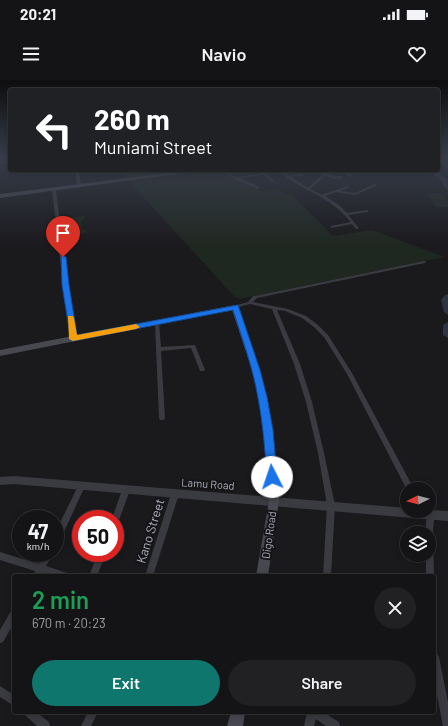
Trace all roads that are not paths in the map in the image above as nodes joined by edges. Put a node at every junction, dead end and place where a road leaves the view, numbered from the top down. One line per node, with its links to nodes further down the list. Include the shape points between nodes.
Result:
1 (56, 187): 10 (main road)
2 (69, 187): 7 (main road)
3 (304, 187): 8 (street)
4 (311, 187): 8 (street)
5 (347, 187): 9 (street)
6 (370, 187): 9 (street, via 355,194)
7 (54, 189): 10 (main road); 22 (street)
8 (308, 190): 11 (street)
9 (336, 191): 11 (street)
10 (0, 195)
11 (322, 196): 13 (street)
12 (367, 211): 13 (street)
13 (347, 214): 14 (street)
14 (353, 223): 15 (street); 16 (street)
15 (332, 226)
16 (357, 228)
17 (424, 262): 18 (street, via 255,297)
18 (250, 303): 19 (street); 20 (street)
19 (235, 307): 21 (main road); 32 (main road, Digo Road, via 263,397)
20 (274, 308): 28 (street, via 304,317 326,336 359,390); 33 (street, via 297,364 309,402)
21 (158, 323): 22 (main road); 23 (street)
22 (73, 339): 24 (main road)
23 (159, 349): 25 (street, via 193,346); 26 (street)
24 (0, 353)
25 (202, 370)
26 (162, 418)
27 (0, 481): 29 (street, Lamu Road)
28 (406, 482)
29 (80, 486): 30 (street, Lamu Road); 39 (street)
30 (126, 490): 31 (street, Lamu Road); 34 (street)
31 (175, 494): 32 (street, Lamu Road); 46 (street, Kano Street)
32 (274, 501): 33 (street, Lamu Road); 47 (main road, Digo Road)
33 (331, 505): 35 (street, Lamu Road); 48 (street)
34 (119, 510)
35 (400, 510)
36 (436, 514): 37 (street, Lamu Road)
37 (448, 516)
38 (426, 518): 49 (street, via 429,529)
39 (64, 522)
40 (0, 556): 43 (street)
41 (45, 562): 43 (street)
42 (98, 562): 45 (street)
43 (40, 572): 44 (street)
44 (52, 574)
45 (94, 574)
46 (150, 574)
47 (262, 574)
48 (327, 574)
49 (430, 574)
50 (12, 618): 51 (street)
51 (0, 639)
52 (436, 667): 65 (street)
53 (0, 691): 54 (street)
54 (12, 700)
55 (30, 714): 60 (street)
56 (92, 714): 61 (street)
57 (238, 714): 62 (main road)
58 (312, 714): 63 (street)
59 (316, 714): 64 (street)
60 (45, 726)
61 (86, 726)
62 (235, 726)
63 (309, 726)
64 (335, 726)
65 (448, 726)

